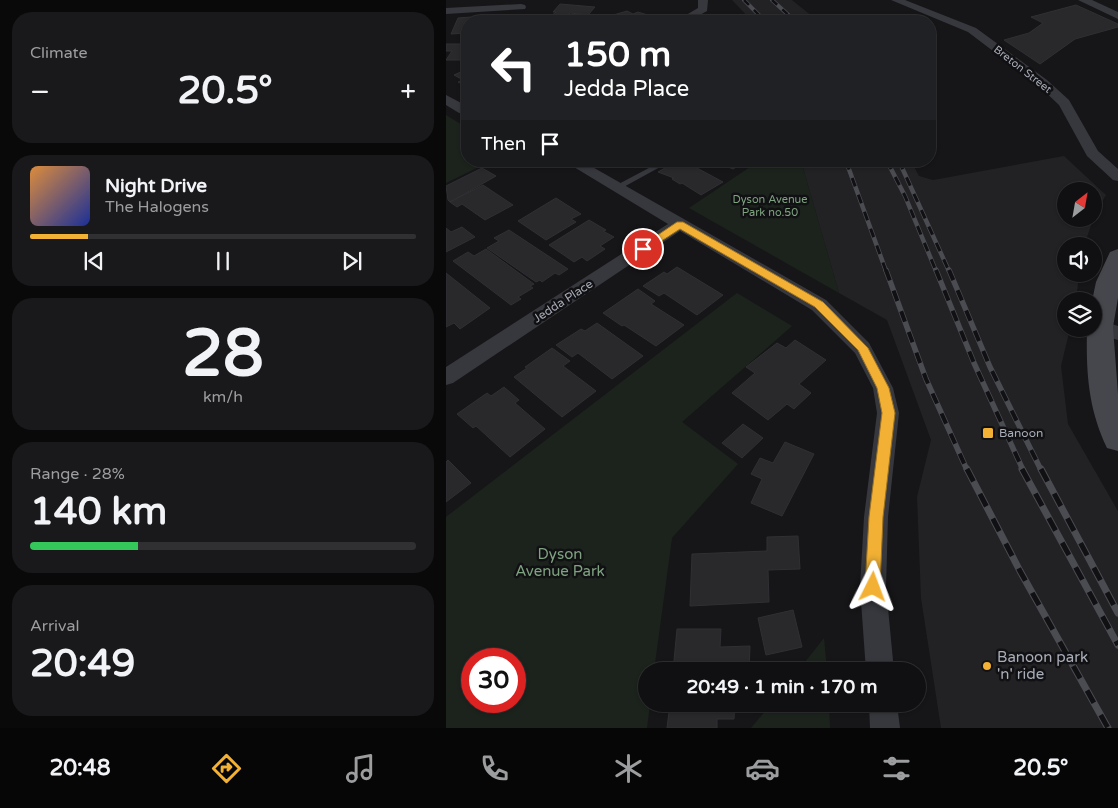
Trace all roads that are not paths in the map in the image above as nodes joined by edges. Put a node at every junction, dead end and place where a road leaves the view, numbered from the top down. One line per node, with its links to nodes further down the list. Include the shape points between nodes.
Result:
1 (896, 0): 7 (street, Breton Street)
2 (1083, 0): 9 (street)
3 (703, 4): 6 (street)
4 (521, 7): 5 (street)
5 (446, 11)
6 (689, 15)
7 (934, 15)
8 (936, 16): 14 (street, Breton Street, via 972,30 1043,83 1064,103 1092,153)
9 (1118, 16)
10 (446, 99): 11 (street)
11 (461, 108)
12 (582, 167): 15 (street)
13 (656, 167): 15 (lane)
14 (1118, 177)
15 (617, 187): 16 (street)
16 (680, 224): 19 (street, Jedda Place); 21 (street, via 819,305 862,348 883,388 888,413 876,517 873,587)
17 (1118, 258): 18 (street, via 1108,282)
18 (1109, 330): 20 (street, via 1102,390)
19 (446, 377)
20 (1118, 440)
21 (879, 662)
22 (884, 712): 23 (street)
23 (885, 728)

